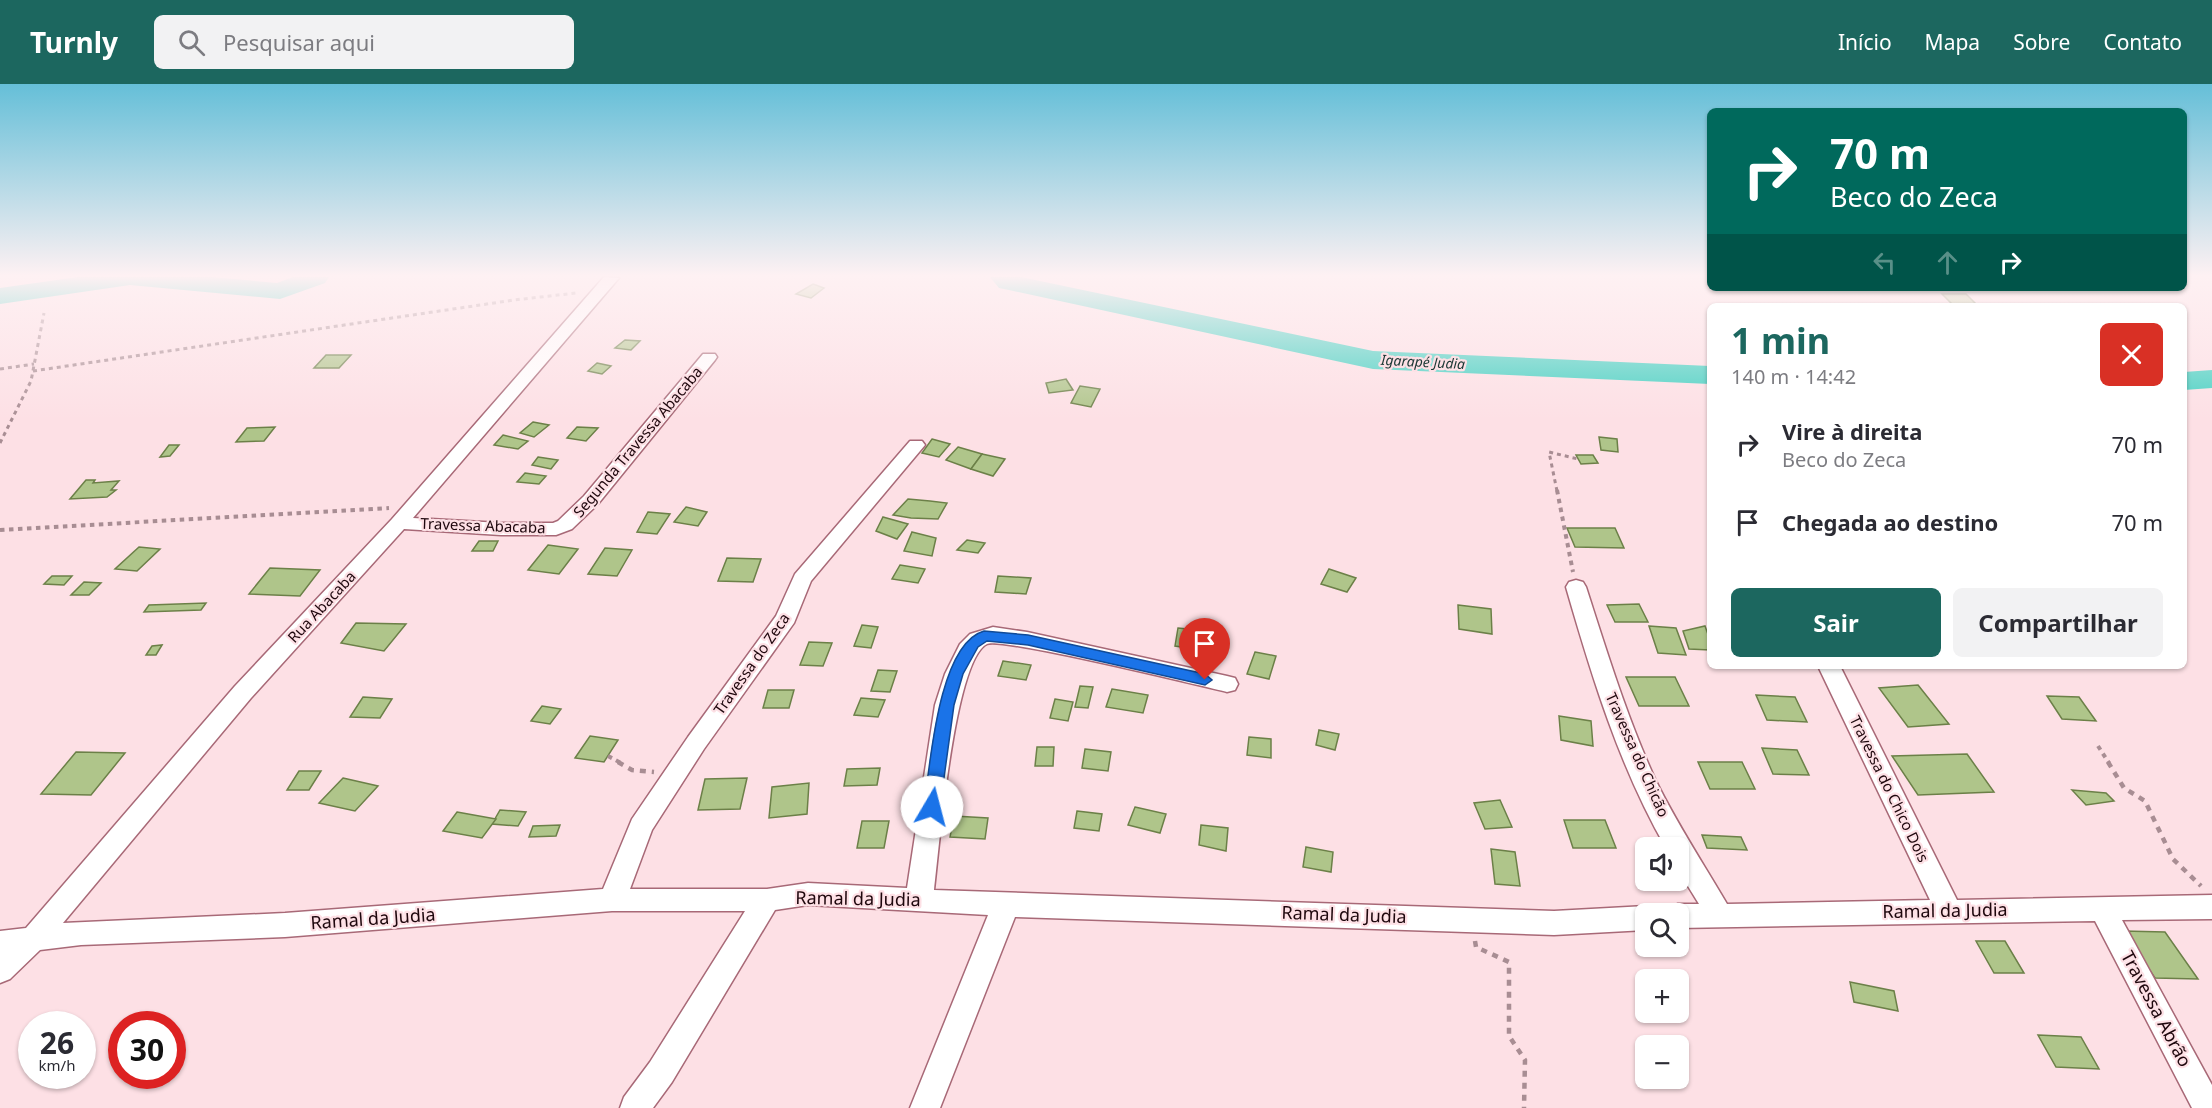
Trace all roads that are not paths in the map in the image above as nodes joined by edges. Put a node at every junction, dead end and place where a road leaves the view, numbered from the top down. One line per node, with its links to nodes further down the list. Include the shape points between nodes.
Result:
1 (571, 325): 4 (street, Rua Abacaba)
2 (709, 357): 5 (street, Segunda Travessa Abacaba, via 591,500)
3 (916, 445): 10 (street, Travessa do Zeca, via 802,579 786,618 641,826)
4 (405, 515): 5 (street, Travessa Abacaba, via 501,529 556,529); 19 (street, Rua Abacaba, via 243,692)
5 (565, 525)
6 (1576, 587): 16 (street, Travessa do Chicão, via 1600,669 1633,753 1657,807)
7 (1830, 669): 15 (street, Travessa do Chico Dois)
8 (1227, 684): 12 (street, via 1028,640 984,636 978,639 968,649 956,674 947,705)
9 (2208, 898): 14 (street, Ramal da Judia)
10 (612, 900): 11 (street, Ramal da Judia); 19 (street, Ramal da Judia, via 285,925)
11 (767, 900): 12 (street, Ramal da Judia, via 808,894); 22 (street)
12 (919, 900): 13 (street, Ramal da Judia)
13 (1006, 905): 18 (street, Ramal da Judia, via 1554,923); 23 (street)
14 (2103, 910): 15 (street, Ramal da Judia); 24 (street, Travessa Abrão)
15 (1949, 911): 16 (street, Ramal da Judia)
16 (1719, 914): 17 (street, Ramal da Judia)
17 (1689, 915)
18 (1635, 919)
19 (34, 938): 20 (street, Ramal da Judia); 21 (street, Rua Abacaba)
20 (0, 943)
21 (0, 970)
22 (635, 1108)
23 (925, 1108)
24 (2208, 1108)

